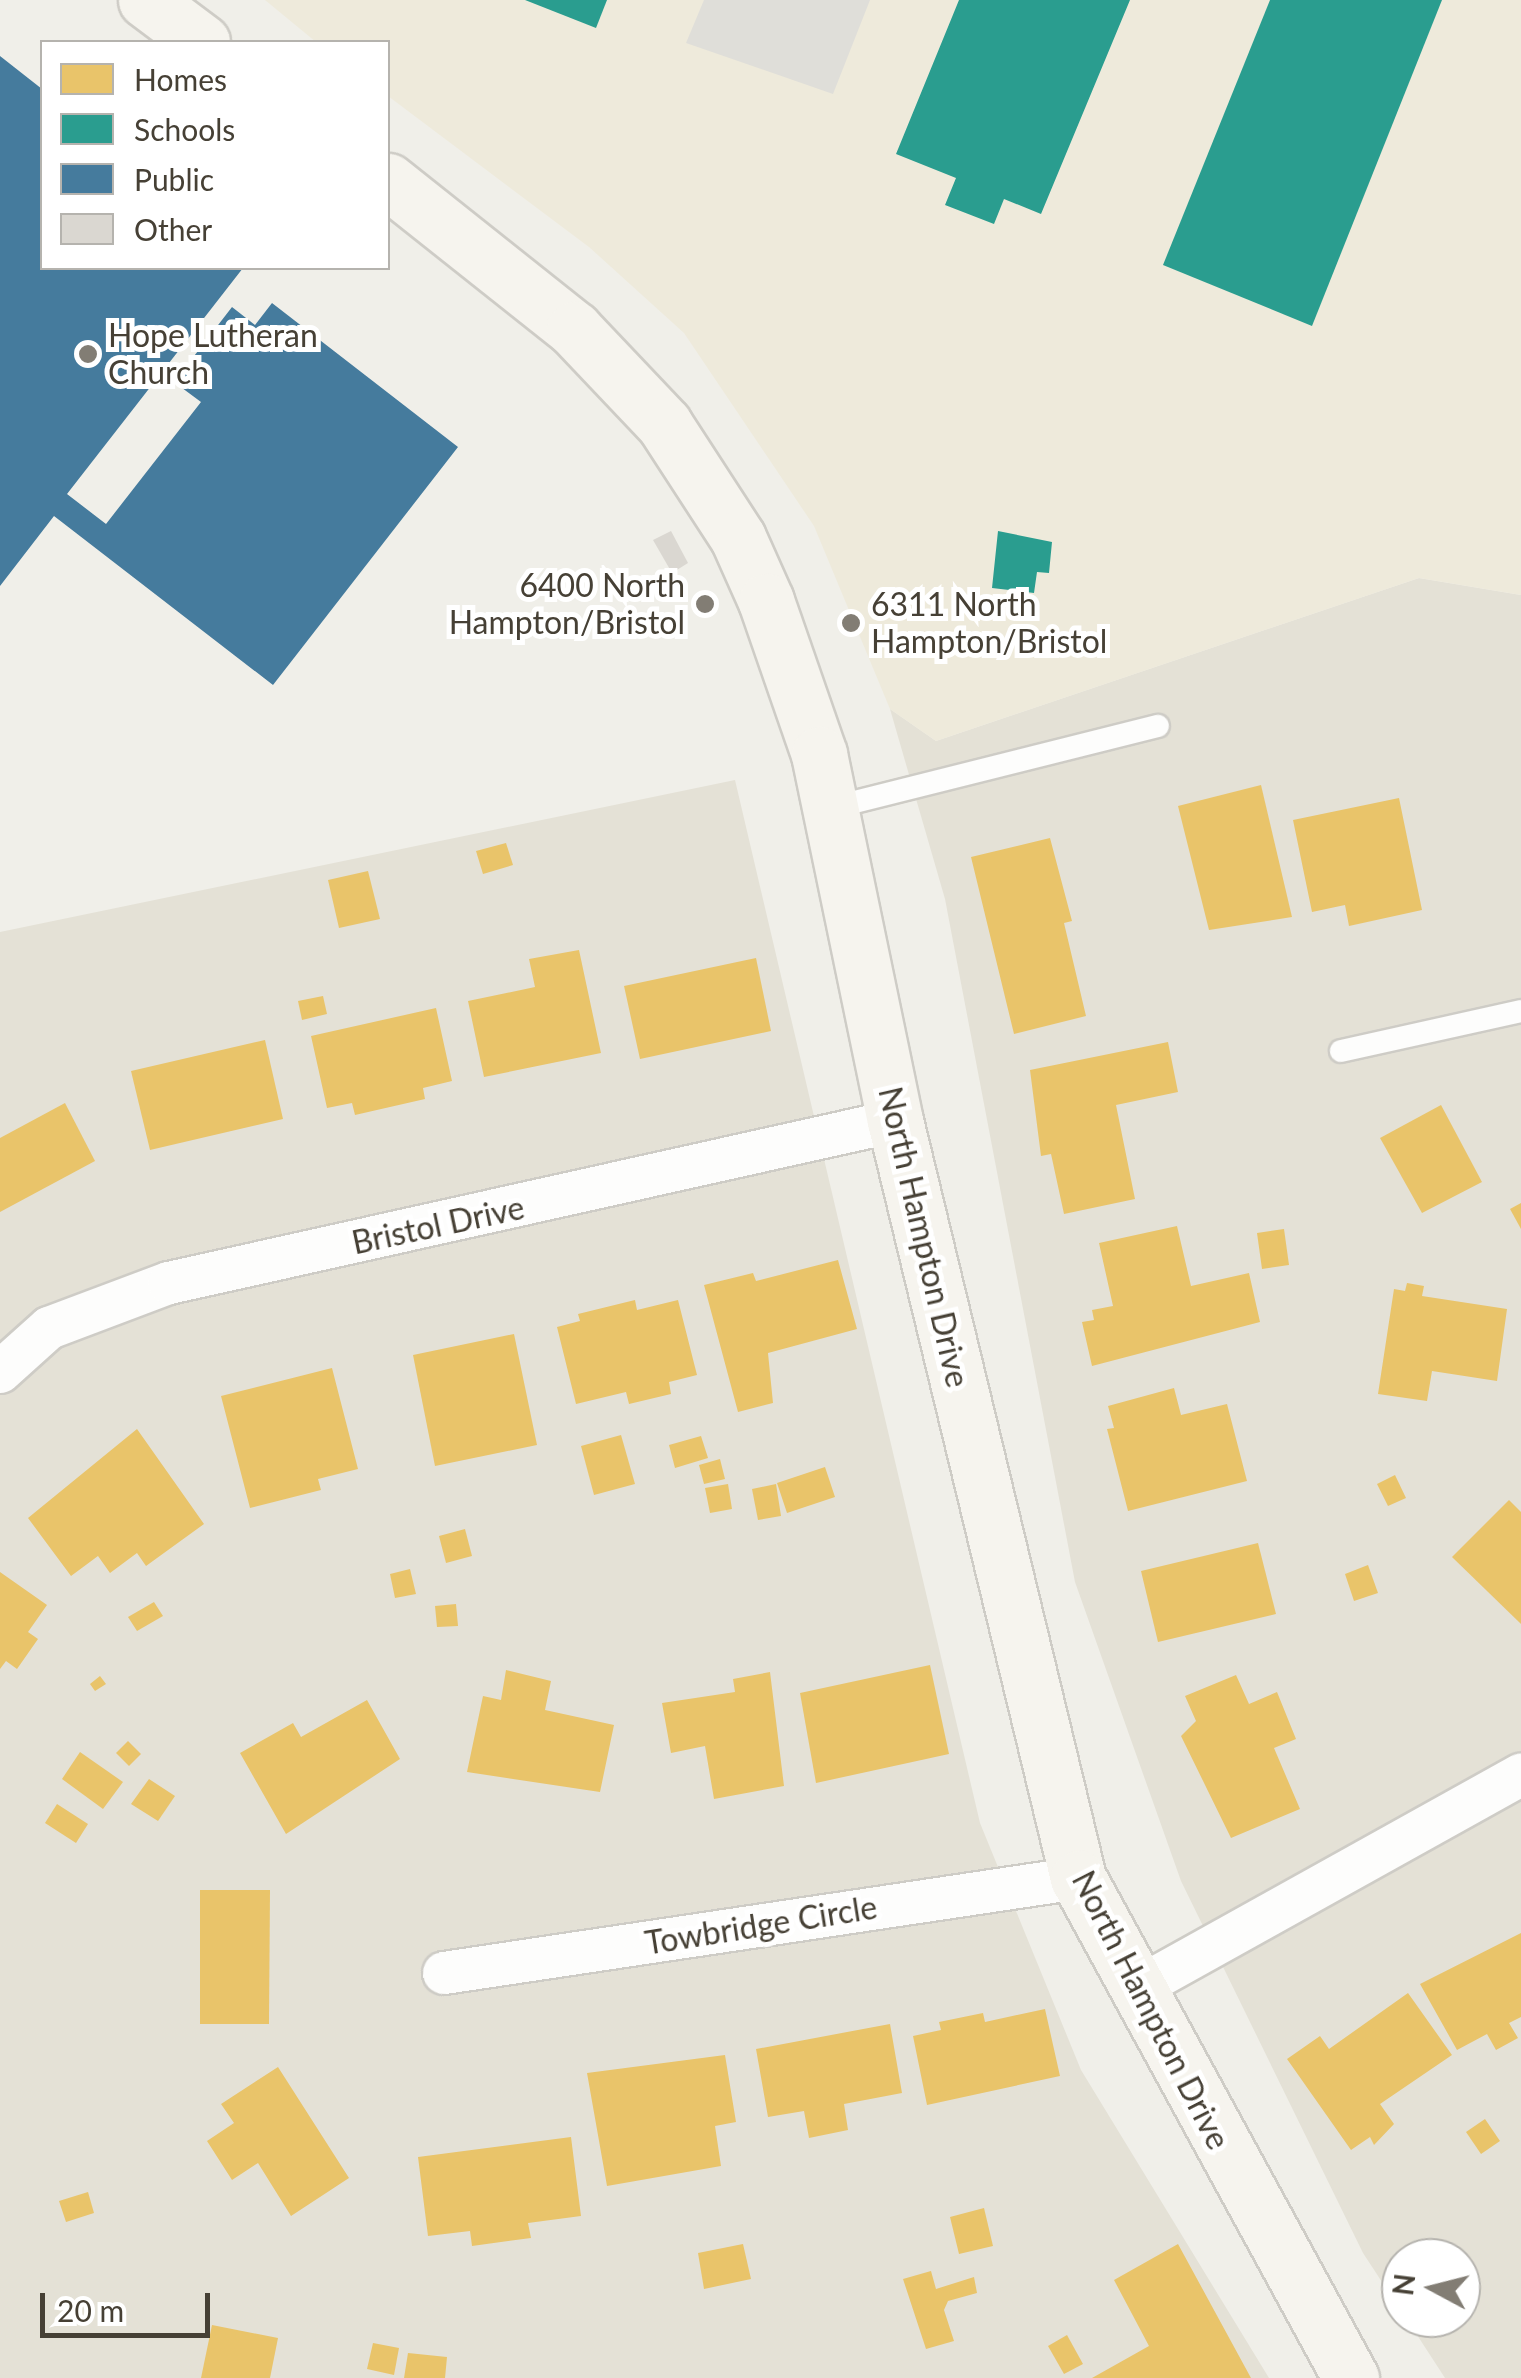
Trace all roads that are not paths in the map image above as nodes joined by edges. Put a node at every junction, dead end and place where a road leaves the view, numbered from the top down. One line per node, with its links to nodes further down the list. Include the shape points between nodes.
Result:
1 (146, 0): 2 (street)
2 (199, 40)
3 (390, 184): 5 (street, North Hampton Drive, via 574,329 664,424 738,538 766,601)
4 (1158, 726): 5 (lane)
5 (831, 808): 8 (street, North Hampton Drive)
6 (1521, 1011): 7 (lane)
7 (1341, 1050)
8 (895, 1121): 9 (street, Bristol Drive, via 169,1283 50,1328); 11 (street, North Hampton Drive)
9 (0, 1372)
10 (1521, 1774): 13 (street)
11 (1078, 1878): 12 (street, Towbridge Circle); 13 (street, North Hampton Drive)
12 (444, 1972)
13 (1134, 1990): 14 (street, North Hampton Drive)
14 (1351, 2378)

